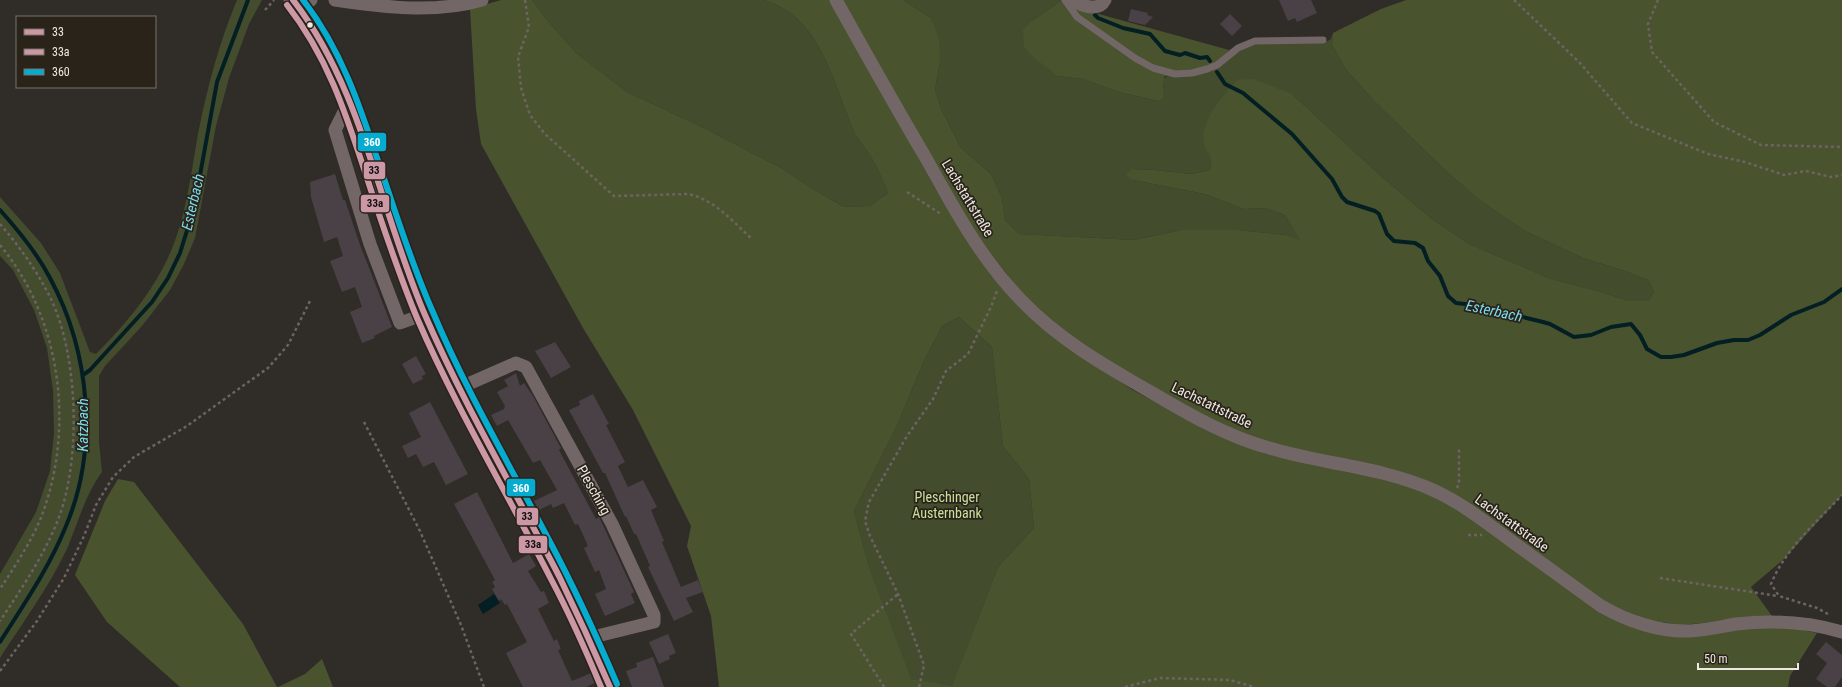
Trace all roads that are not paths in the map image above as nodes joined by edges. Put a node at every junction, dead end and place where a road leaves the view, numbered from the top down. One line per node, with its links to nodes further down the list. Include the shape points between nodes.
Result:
1 (335, 0): 2 (street, via 393,8 459,6)
2 (482, 0)
3 (836, 0): 12 (street, Lachstattstraße, via 939,183 1002,279 1045,324 1085,354 1232,436 1433,490 1476,515 1601,606 1620,617 1644,625 1683,631 1772,621 1805,624)
4 (1065, 0): 8 (lane, via 1076,17 1135,58 1153,68 1175,74 1192,73 1217,65 1238,48 1255,41)
5 (1072, 0): 6 (street, via 1087,7 1096,7)
6 (1105, 0)
7 (301, 3): 9 (main road)
8 (1323, 40)
9 (350, 100): 10 (main road, via 395,236); 10 (street, via 335,130 370,244 400,323)
10 (425, 314): 11 (main road)
11 (460, 388): 13 (main road); 13 (street, Plesching, via 516,364 526,367 612,524 654,615 654,622)
12 (1842, 632)
13 (589, 638): 14 (main road)
14 (610, 687)

